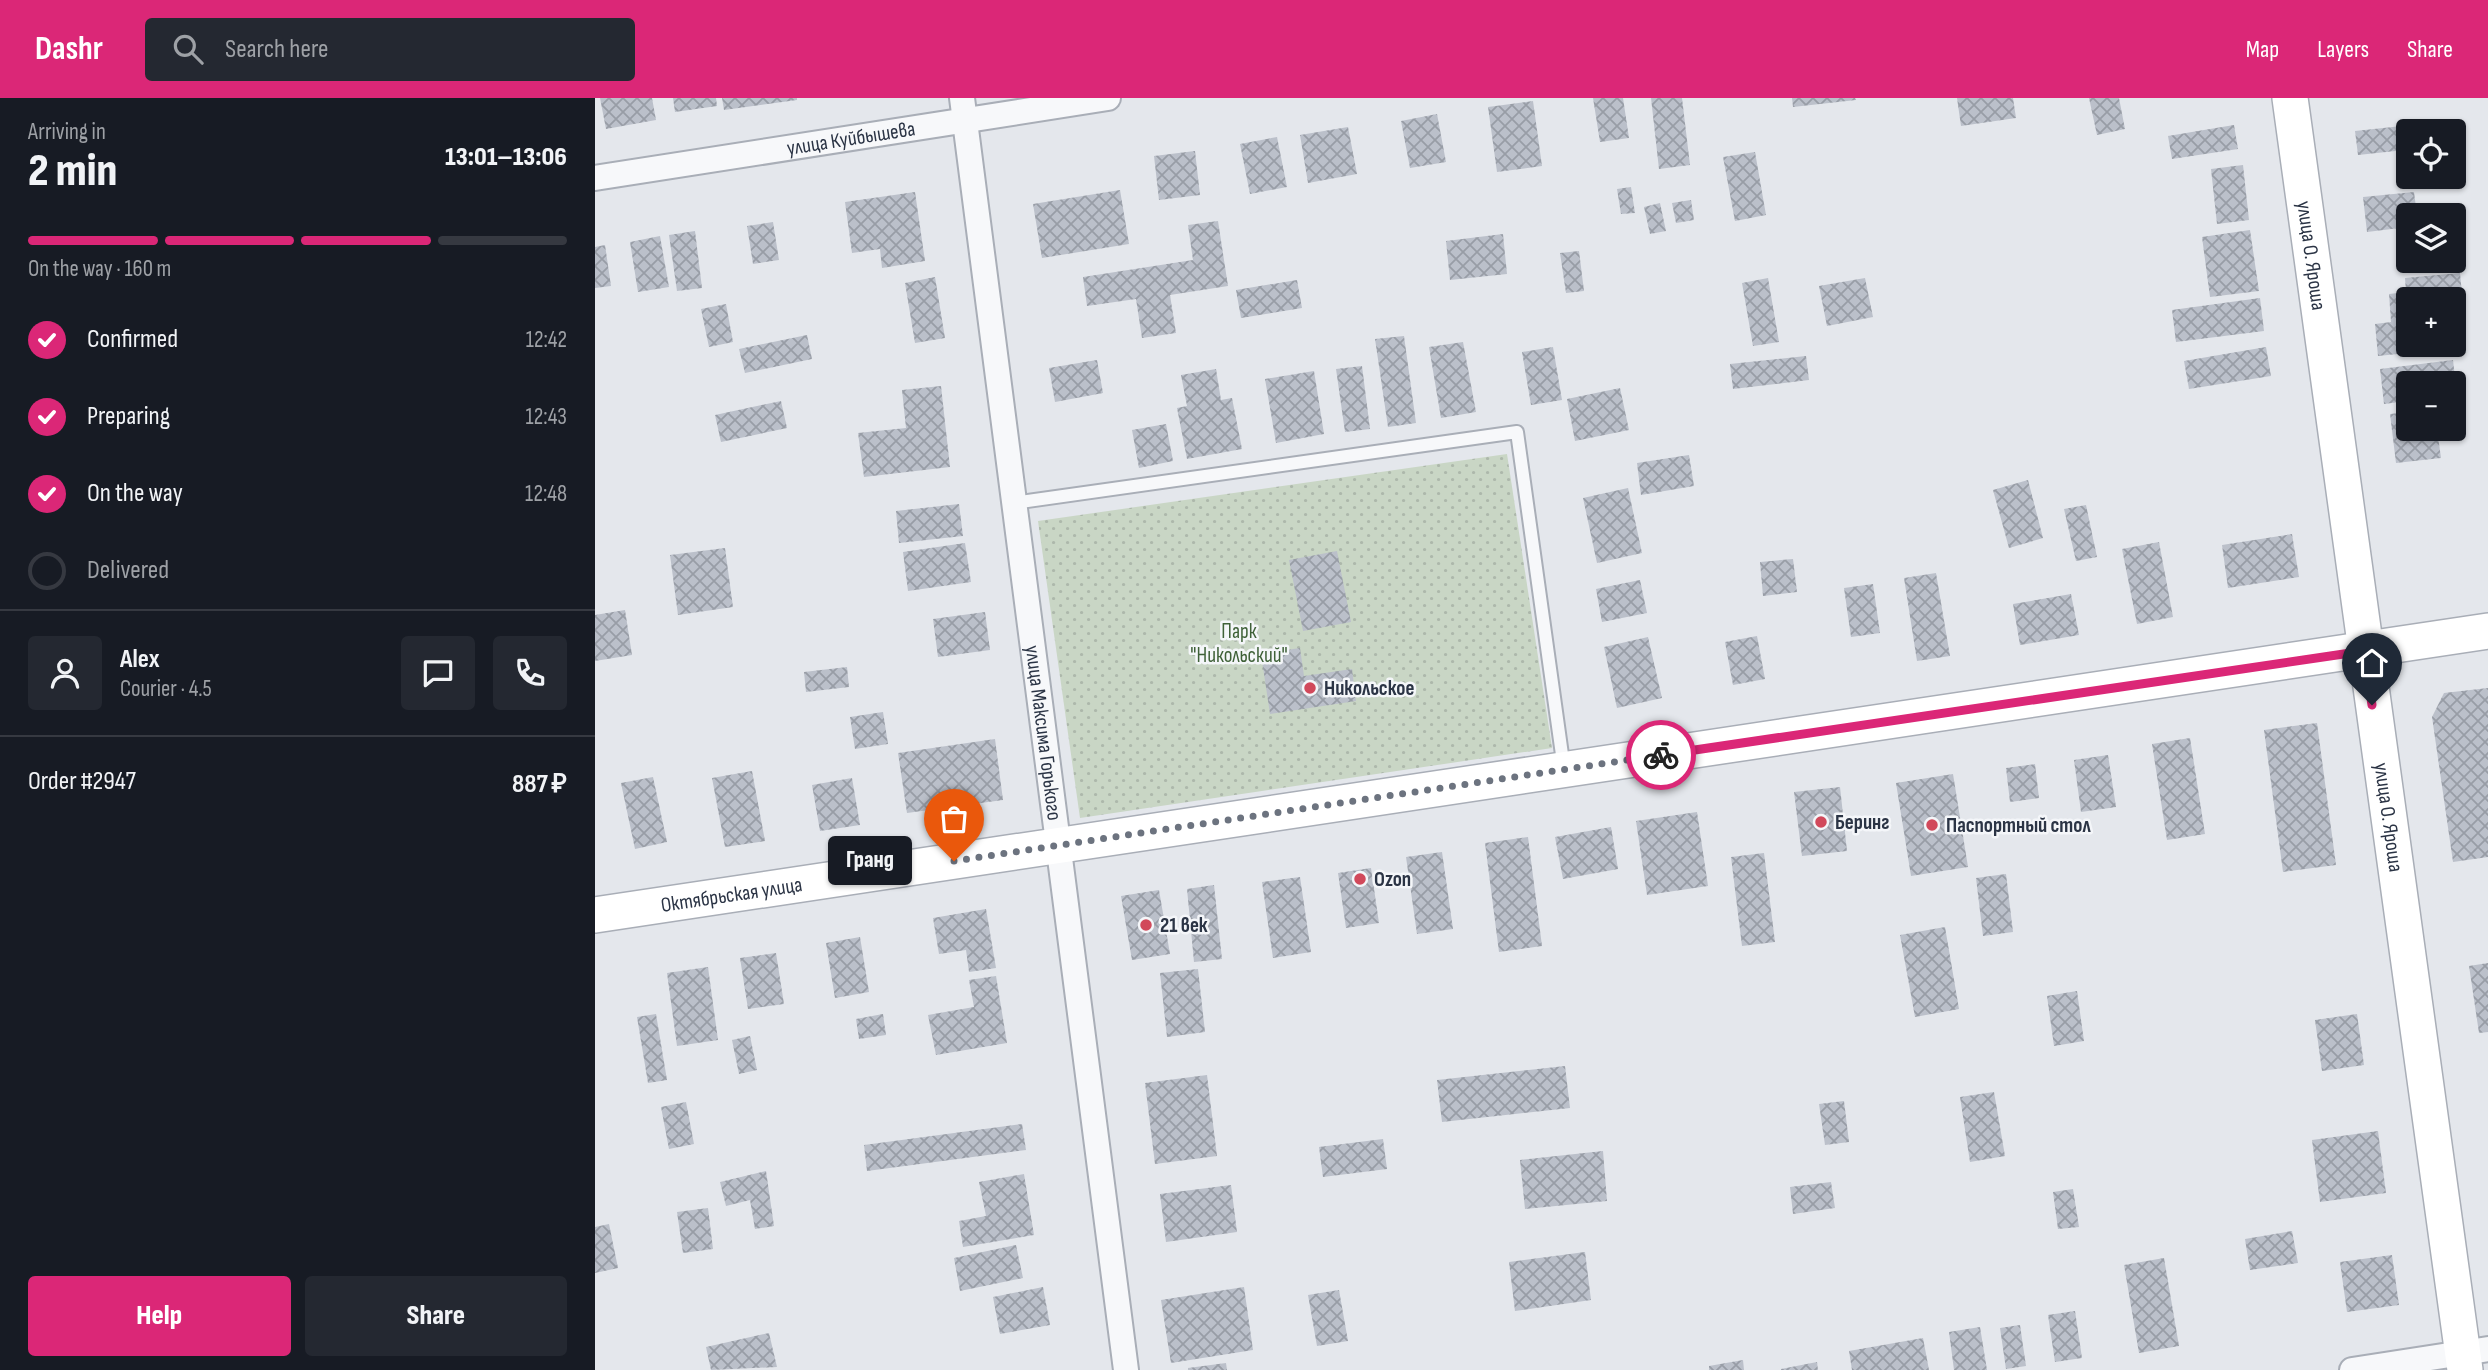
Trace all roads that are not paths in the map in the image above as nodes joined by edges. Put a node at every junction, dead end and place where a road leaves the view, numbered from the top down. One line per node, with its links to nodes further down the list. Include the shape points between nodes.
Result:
1 (1108, 98): 3 (street, улица Куйбышева)
2 (2290, 98): 7 (main road, улица О. Яроша)
3 (963, 108): 4 (street, улица Куйбышева); 5 (street, улица Максима Горького)
4 (595, 178)
5 (1013, 503): 8 (lane, via 1517,432); 9 (street, улица Максима Горького)
6 (2488, 631): 7 (main road, Октябрьская улица)
7 (2364, 651): 8 (main road, Октябрьская улица); 11 (main road, улица О. Яроша)
8 (1564, 769): 9 (main road, Октябрьская улица)
9 (1057, 846): 10 (main road, Октябрьская улица); 12 (street, улица Максима Горького)
10 (595, 915)
11 (2472, 1357): 13 (street)
12 (1126, 1370)
13 (2352, 1370)

